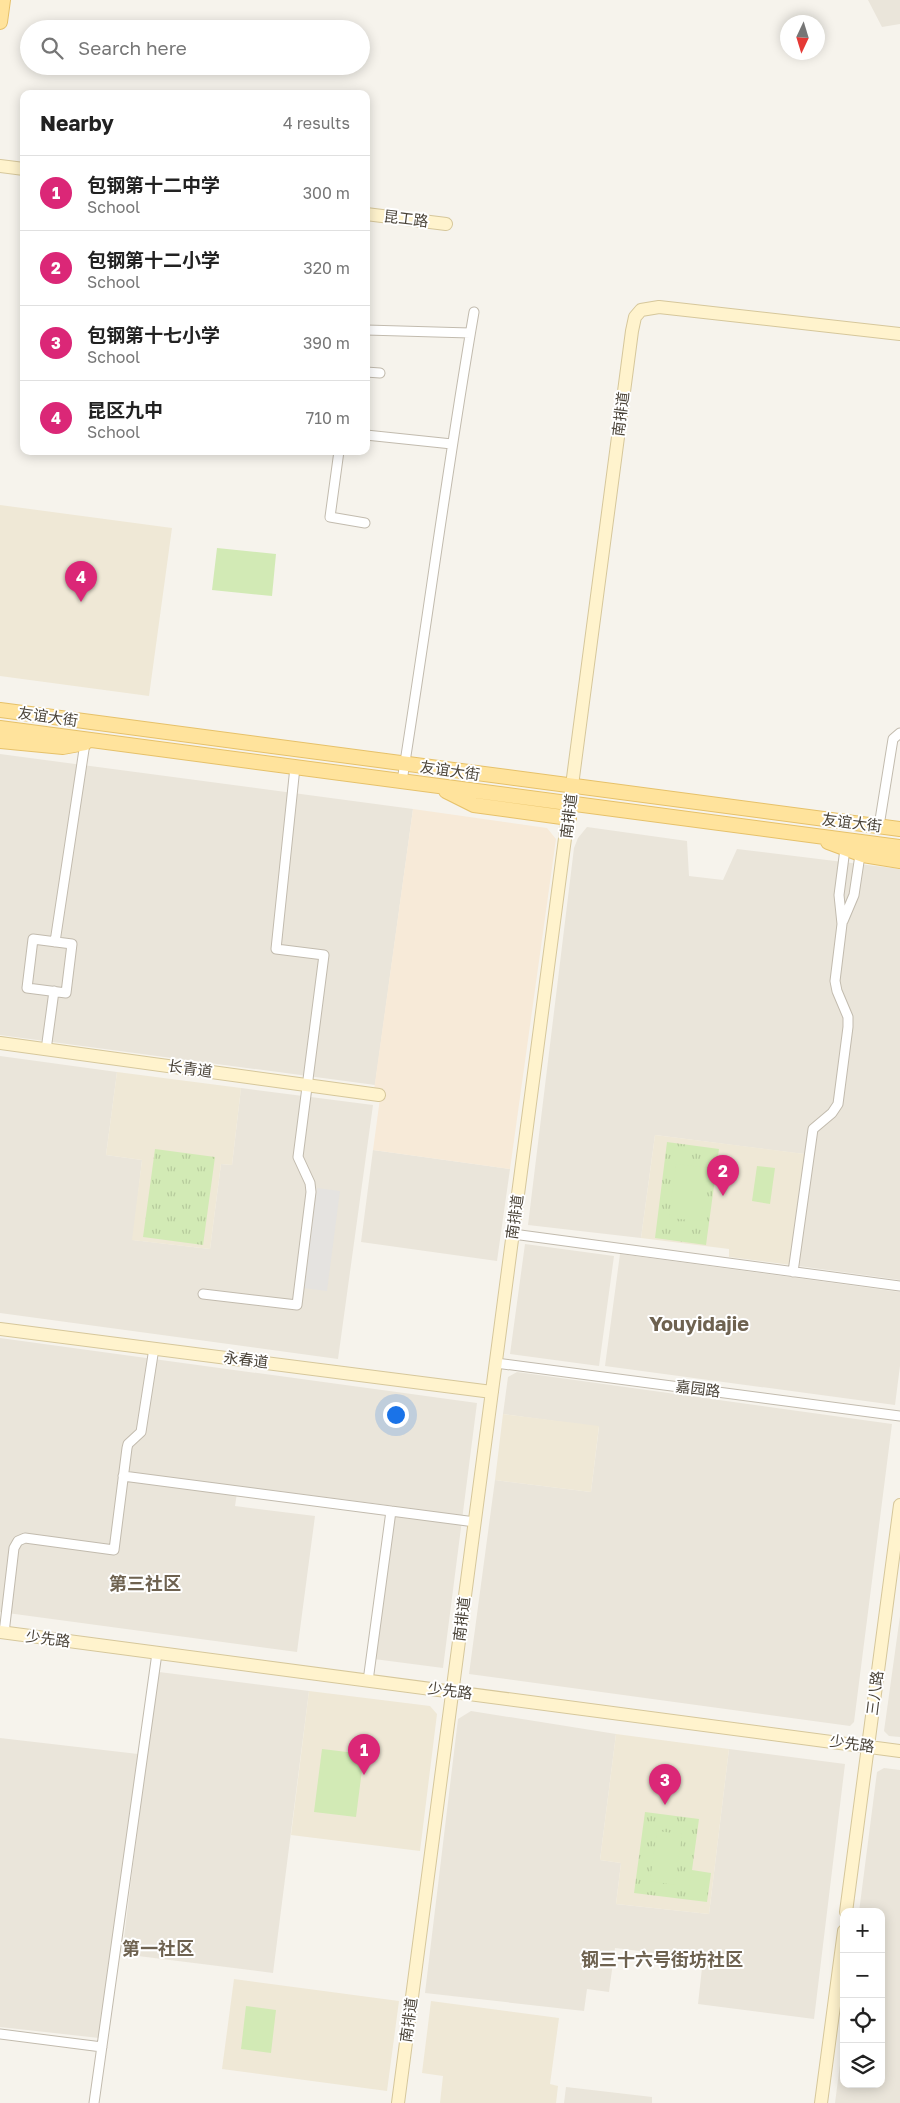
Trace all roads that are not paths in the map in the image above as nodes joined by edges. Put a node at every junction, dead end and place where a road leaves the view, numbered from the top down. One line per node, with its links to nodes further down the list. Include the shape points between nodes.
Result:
1 (3, 0): 2 (main road)
2 (0, 22)
3 (0, 166): 4 (street)
4 (20, 168)
5 (370, 214): 6 (street, 昆工路)
6 (446, 224)
7 (474, 312): 9 (street)
8 (370, 330): 9 (street)
9 (470, 333): 14 (street)
10 (900, 334): 25 (street, 南排道, via 659,307 641,310 635,317)
11 (370, 373): 12 (street)
12 (380, 374)
13 (370, 435): 14 (street)
14 (452, 444): 22 (street)
15 (338, 455): 16 (street, via 330,517)
16 (366, 523)
17 (0, 710): 22 (main road, 友谊大街)
18 (0, 728): 21 (main road, 友谊大街)
19 (900, 733): 27 (street, via 893,739)
20 (0, 741): 21 (main road, via 63,748)
21 (92, 742): 23 (main road, 友谊大街); 35 (street)
22 (405, 765): 24 (street); 25 (main road, 友谊大街)
23 (295, 767): 24 (main road, 友谊大街); 39 (street, via 276,949 324,955)
24 (402, 781): 26 (main road, 友谊大街)
25 (573, 788): 26 (street, 南排道); 27 (main road, 友谊大街)
26 (570, 811): 29 (main road, 友谊大街); 41 (street, 南排道)
27 (879, 826): 28 (main road, 友谊大街)
28 (900, 829)
29 (814, 836): 30 (main road, 友谊大街); 31 (main road)
30 (900, 846)
31 (845, 849): 32 (main road); 34 (street, via 839,895)
32 (860, 855): 33 (main road); 34 (street, via 854,895)
33 (900, 861)
34 (842, 924): 42 (street, via 835,985 848,1021 838,1104 813,1129)
35 (55, 942): 36 (street, via 72,944 66,993); 36 (street, via 33,939 27,988)
36 (54, 991): 38 (street)
37 (0, 1044): 38 (street, 长青道)
38 (46, 1050): 39 (street, 长青道)
39 (307, 1085): 40 (street, 长青道); 44 (street, via 298,1157 311,1192 297,1305)
40 (379, 1094)
41 (513, 1234): 42 (street); 47 (street, 南排道)
42 (793, 1272): 43 (street)
43 (900, 1286)
44 (203, 1294)
45 (0, 1328): 46 (street, 永春道)
46 (154, 1348): 48 (street, 永春道); 50 (street, via 143,1426 139,1436 128,1444)
47 (496, 1363): 48 (street, 南排道); 49 (street, 嘉园路)
48 (492, 1392): 53 (street, 南排道)
49 (900, 1416)
50 (123, 1476): 52 (street); 54 (street, via 114,1550 25,1538 18,1541 14,1548)
51 (900, 1504): 58 (street, 三八路)
52 (391, 1511): 53 (street); 56 (street)
53 (475, 1522): 57 (street, 南排道)
54 (2, 1633): 55 (street, 少先路)
55 (157, 1653): 56 (street, 少先路); 63 (street)
56 (368, 1681): 57 (street, 少先路)
57 (453, 1692): 58 (street, 少先路); 65 (street, 南排道)
58 (868, 1747): 59 (street, 少先路); 60 (street, 三八路)
59 (900, 1751)
60 (847, 1908)
61 (841, 1953): 66 (street)
62 (0, 2034): 63 (street)
63 (102, 2047): 64 (street)
64 (94, 2103)
65 (398, 2103)
66 (821, 2103)

